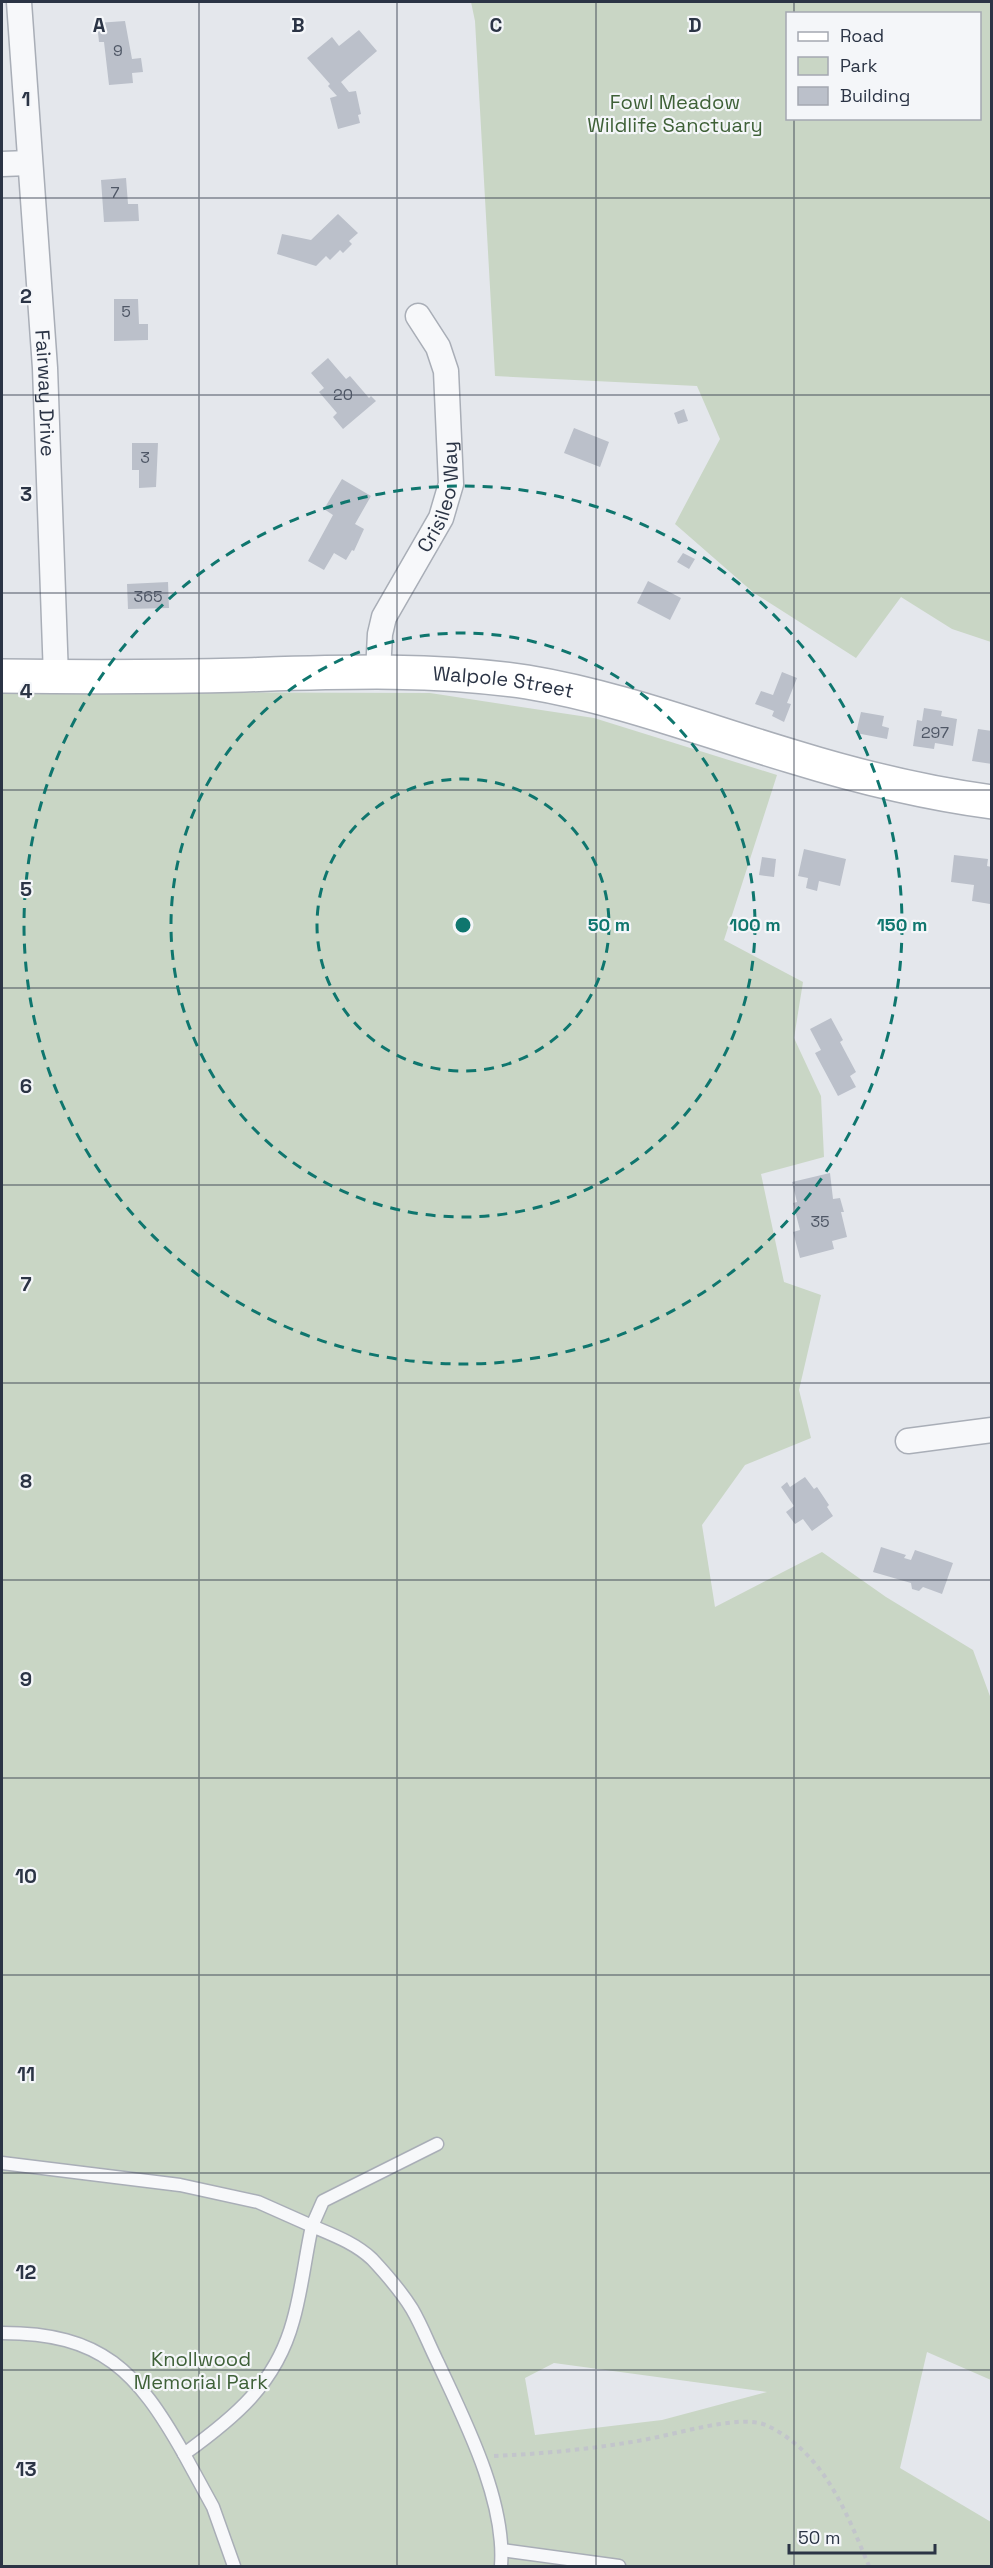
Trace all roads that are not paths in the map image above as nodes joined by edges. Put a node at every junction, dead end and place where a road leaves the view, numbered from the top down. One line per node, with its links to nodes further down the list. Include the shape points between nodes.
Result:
1 (19, 2): 2 (street, Fairway Drive)
2 (29, 163): 3 (street); 7 (street, Fairway Drive, via 45,368)
3 (2, 164)
4 (418, 316): 5 (street, Crisileo Way, via 438,347 446,371 451,484 441,518 384,617)
5 (378, 672): 7 (main road, Walpole Street); 8 (main road, Walpole Street, via 528,682 681,721 796,758 945,796)
6 (2, 676): 7 (main road, Walpole Street)
7 (56, 677)
8 (992, 802)
9 (992, 1430): 10 (street)
10 (908, 1441)
11 (437, 2144): 13 (lane, via 323,2201)
12 (2, 2163): 13 (lane, via 180,2185 258,2202)
13 (312, 2226): 15 (lane, via 293,2323 275,2364 244,2408); 16 (lane, via 346,2240 369,2257 406,2301 478,2457 496,2509)
14 (2, 2333): 15 (lane, via 56,2338 91,2348 111,2360 146,2393)
15 (184, 2454): 17 (lane, via 213,2507)
16 (502, 2550): 18 (lane); 19 (lane)
17 (234, 2566)
18 (501, 2566)
19 (619, 2566)

